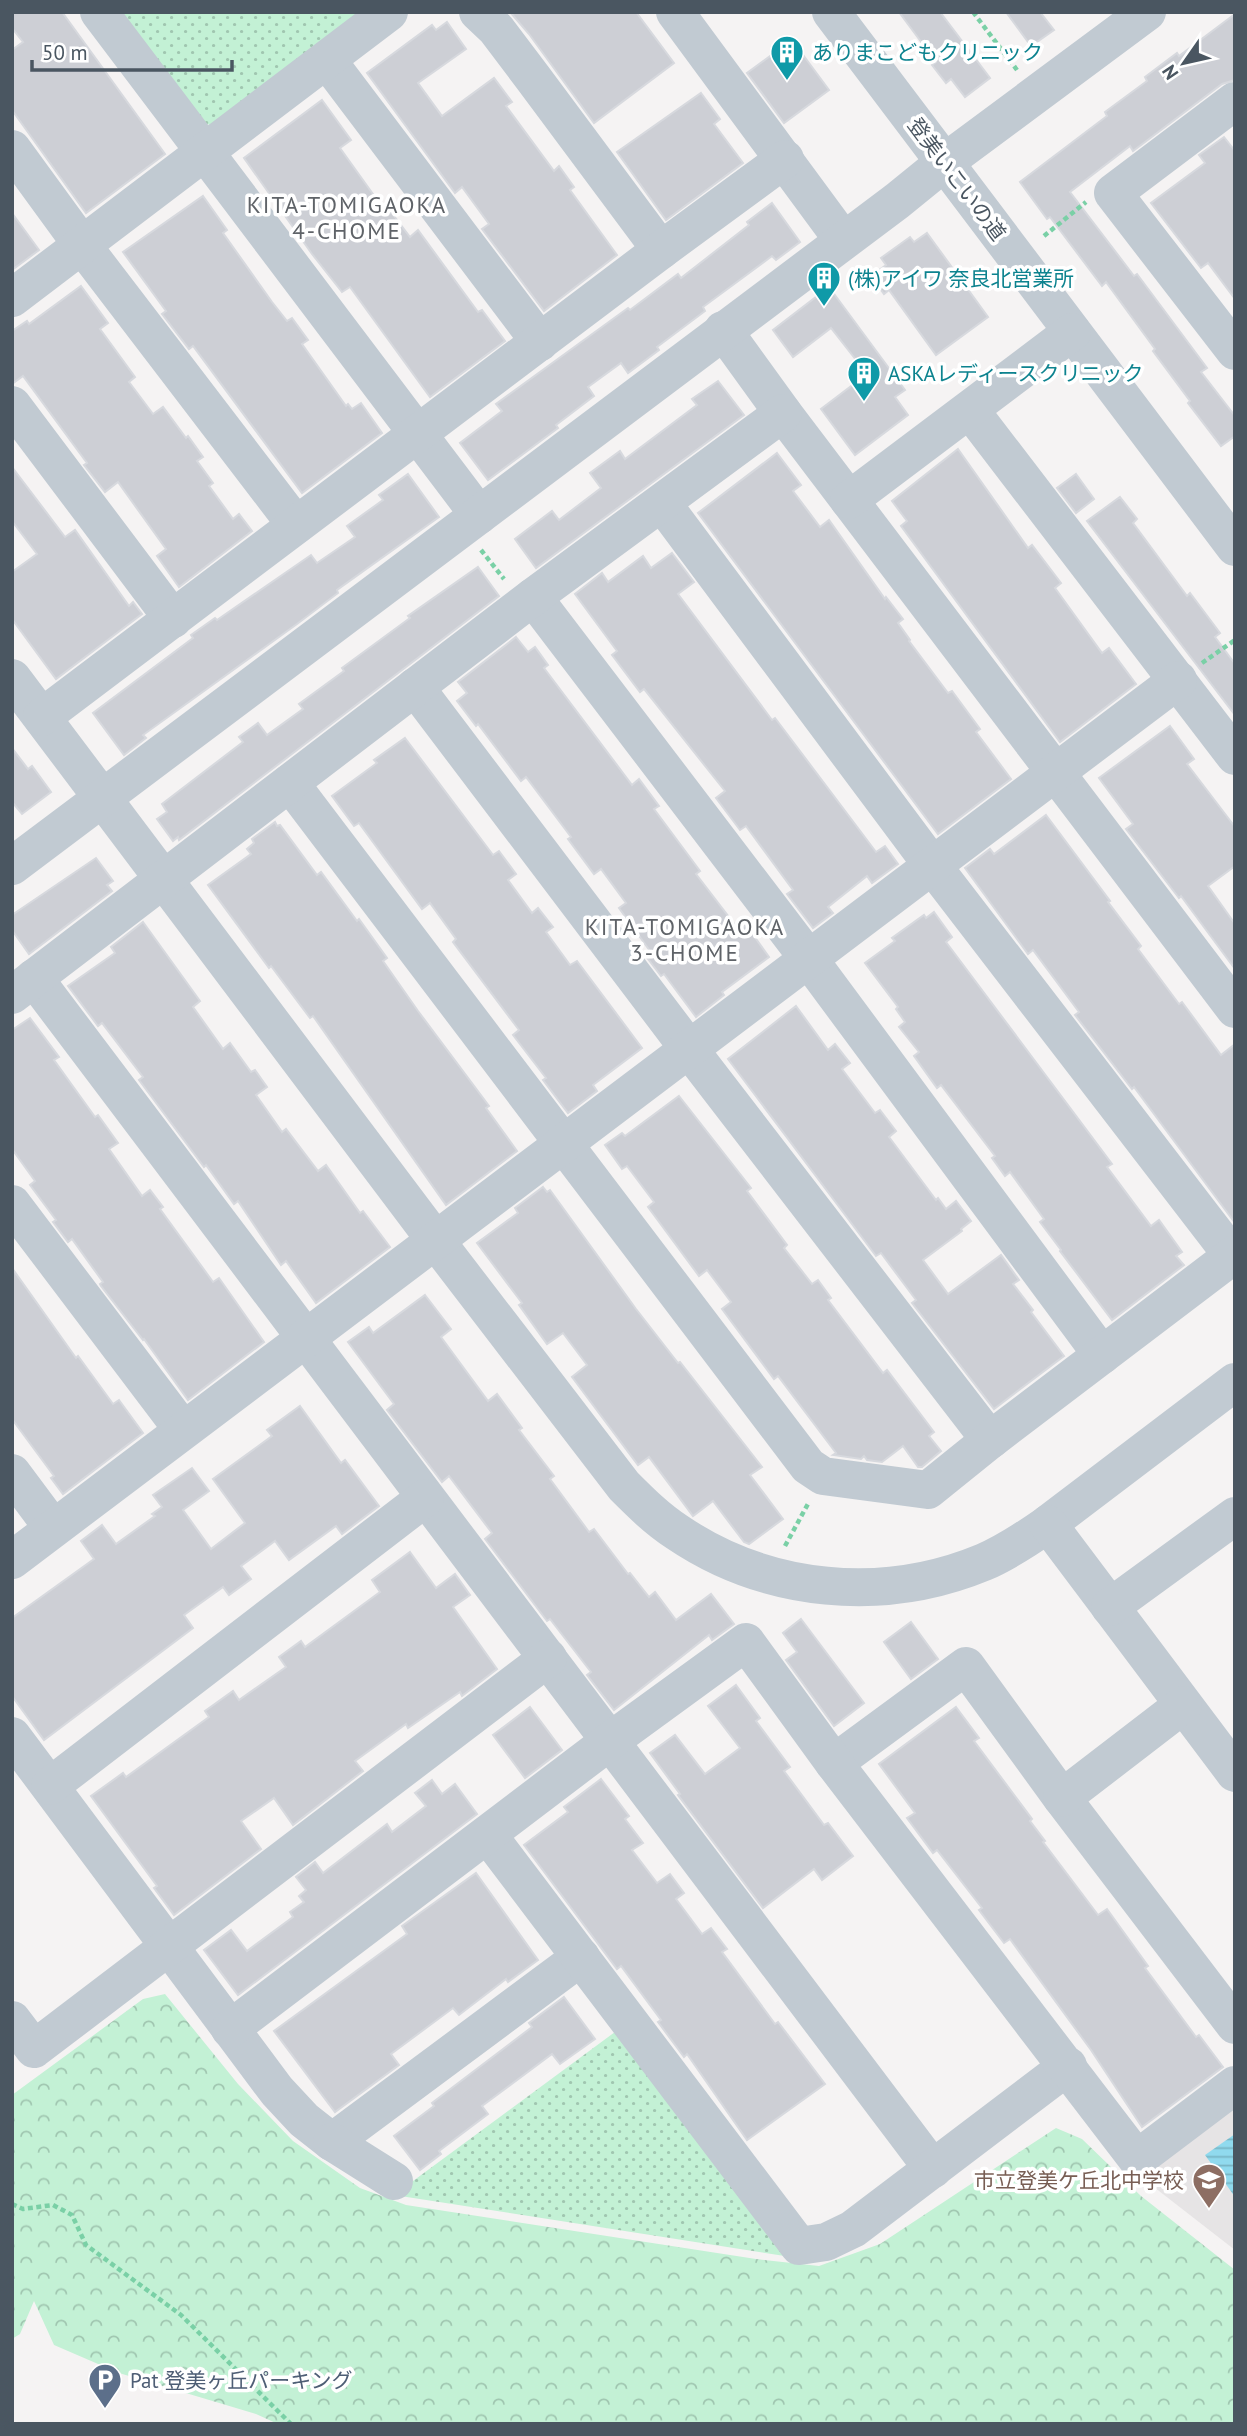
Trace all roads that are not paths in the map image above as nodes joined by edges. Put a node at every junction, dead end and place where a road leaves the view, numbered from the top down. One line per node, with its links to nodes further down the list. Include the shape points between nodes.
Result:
1 (99, 12): 10 (street)
2 (389, 12): 7 (street)
3 (478, 12): 15 (street, via 526,68)
4 (675, 12): 11 (street)
5 (831, 12): 12 (street, 登美いこいの道)
6 (1147, 12): 12 (street)
7 (327, 60): 10 (street); 19 (street)
8 (1235, 101): 20 (street, via 1113,193)
9 (12, 149): 14 (street)
10 (204, 153): 14 (street); 24 (street)
11 (785, 159): 13 (street); 15 (street)
12 (945, 162): 13 (street); 18 (street, 登美いこいの道)
13 (843, 240): 17 (street)
14 (82, 246): 16 (street); 28 (street)
15 (661, 250): 19 (street)
16 (12, 298)
17 (723, 330): 23 (street); 27 (street)
18 (1072, 332): 22 (street); 29 (street, 登美いこいの道)
19 (540, 342): 24 (street)
20 (1235, 351)
21 (12, 405): 31 (street)
22 (970, 410): 25 (street); 33 (street)
23 (783, 413): 25 (street); 26 (street)
24 (418, 435): 27 (street); 28 (street)
25 (849, 500): 37 (street)
26 (662, 503): 30 (street); 41 (street)
27 (472, 521): 39 (street)
28 (296, 525): 31 (street)
29 (1235, 547)
30 (528, 601): 34 (street); 43 (street)
31 (173, 619): 35 (street)
32 (12, 678): 35 (street)
33 (1178, 680): 36 (street); 37 (street)
34 (415, 687): 38 (street); 46 (street)
35 (42, 718): 39 (street)
36 (1235, 756)
37 (1057, 773): 41 (street); 45 (street)
38 (290, 783): 42 (street); 47 (street)
39 (104, 798): 40 (street); 42 (street)
40 (15, 858)
41 (932, 865): 43 (street); 50 (street)
42 (164, 878): 44 (street); 49 (street)
43 (808, 958): 46 (street); 52 (street)
44 (23, 987): 51 (street)
45 (1235, 1009)
46 (689, 1049): 47 (street); 55 (street)
47 (564, 1143): 49 (street); 55 (street, via 808,1466 823,1476 928,1490)
48 (12, 1204): 54 (street)
49 (436, 1241): 51 (street); 59 (street, via 624,1486 676,1532 736,1564 805,1584 841,1588 903,1585 985,1561)
50 (1234, 1256): 52 (street)
51 (305, 1340): 54 (street); 57 (street)
52 (1102, 1355): 55 (street)
53 (1235, 1382): 59 (street)
54 (183, 1430): 60 (street)
55 (990, 1440)
56 (12, 1474): 60 (street)
57 (425, 1499): 63 (street); 69 (street)
58 (1235, 1516): 62 (street)
59 (1048, 1524): 62 (street)
60 (54, 1528): 61 (street)
61 (12, 1560)
62 (1110, 1607): 64 (street)
63 (548, 1658): 66 (street); 72 (street)
64 (1184, 1705): 68 (street); 70 (street)
65 (12, 1736): 69 (street)
66 (610, 1741): 67 (street, via 746,1642); 71 (street); 80 (street)
67 (834, 1763): 70 (street, via 966,1666); 77 (street)
68 (1235, 1773)
69 (50, 1786): 72 (street)
70 (1062, 1798): 74 (street)
71 (488, 1835): 73 (street); 75 (street)
72 (170, 1946): 75 (street); 76 (street)
73 (581, 1957): 79 (street); 80 (street, via 799,2246 826,2242 853,2229)
74 (1235, 2025)
75 (230, 2029): 79 (street, via 277,2091)
76 (20, 2045)
77 (1068, 2066): 78 (street, via 1137,2160); 80 (street)
78 (1235, 2085)
79 (332, 2142): 81 (street)
80 (933, 2169)
81 (394, 2181)

